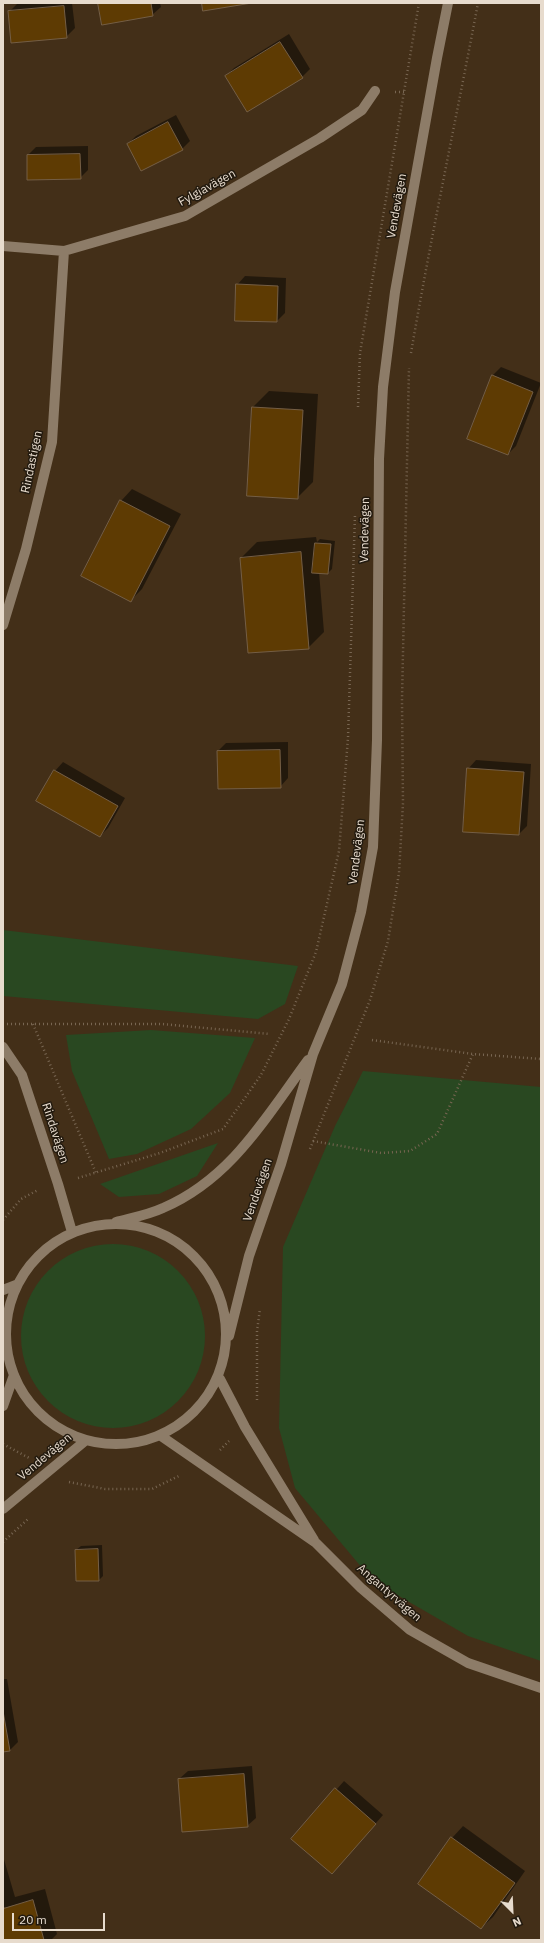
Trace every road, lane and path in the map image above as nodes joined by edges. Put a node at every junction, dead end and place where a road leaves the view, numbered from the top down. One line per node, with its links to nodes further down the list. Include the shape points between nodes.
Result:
1 (419, 3): 6 (path, via 360,353)
2 (448, 3): 14 (street, Vendevägen, via 395,292 383,387 379,459 377,740 373,848 362,912 342,984)
3 (375, 91): 5 (street, Fylgiavägen, via 362,110 320,138 185,216)
4 (3, 246): 5 (street, Fylgiavägen)
5 (64, 251): 8 (street, Rindastigen, via 52,442 26,549)
6 (358, 408)
7 (355, 510): 18 (path, via 348,738 339,851 316,952 289,1019 261,1075 223,1129 160,1153)
8 (3, 624)
9 (3, 1024): 10 (path)
10 (33, 1024): 11 (path, via 162,1024); 18 (path)
11 (270, 1034)
12 (372, 1040): 15 (path)
13 (3, 1047): 19 (street, Rindavägen, via 22,1075)
14 (313, 1054): 21 (street, Vendevägen, via 243,1149 209,1182 163,1209); 25 (street, Vendevägen, via 281,1164 249,1256)
15 (473, 1054): 16 (path); 17 (path, via 437,1134 410,1151 381,1153)
16 (541, 1059)
17 (313, 1141)
18 (96, 1173): 19 (path)
19 (58, 1184): 20 (path, via 20,1199); 22 (street, Rindavägen)
20 (3, 1220)
21 (110, 1224): 22 (street); 25 (street, via 141,1226 177,1241 204,1268 222,1302)
22 (72, 1232): 23 (street, via 39,1254)
23 (16, 1285): 24 (street); 26 (street, via 6,1317 6,1356)
24 (3, 1290)
25 (229, 1336): 27 (street)
26 (10, 1371): 28 (street); 30 (street, via 20,1392 45,1421)
27 (220, 1379): 29 (street, via 195,1411); 32 (street, Angantyrvägen, via 245,1427)
28 (3, 1406)
29 (161, 1436): 30 (street, via 123,1446); 32 (street, Angantyrvägen)
30 (85, 1441): 31 (street, Vendevägen)
31 (3, 1509)
32 (316, 1543): 33 (street, Angantyrvägen, via 361,1588 410,1630 468,1663)
33 (541, 1688)

